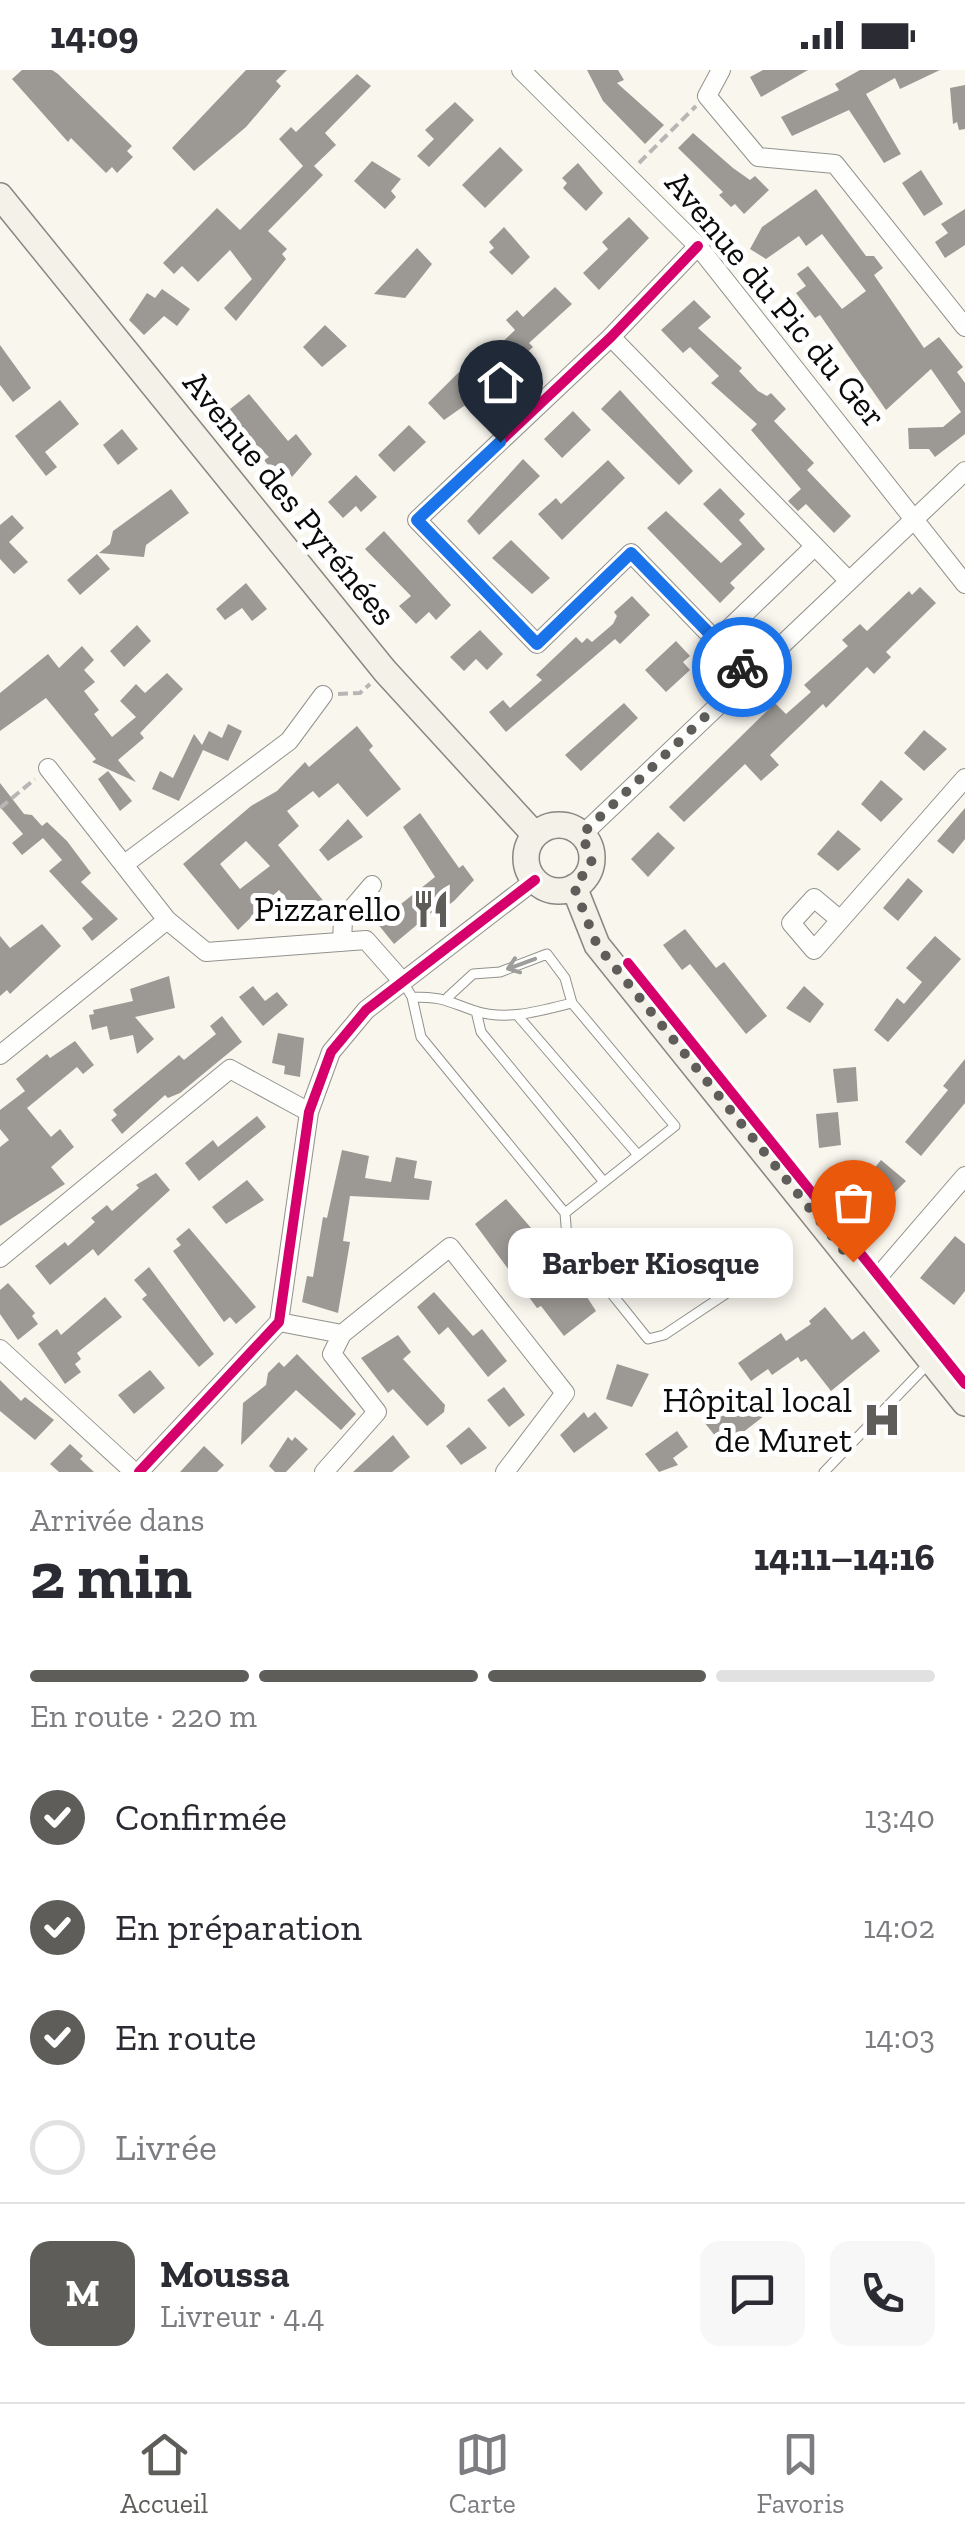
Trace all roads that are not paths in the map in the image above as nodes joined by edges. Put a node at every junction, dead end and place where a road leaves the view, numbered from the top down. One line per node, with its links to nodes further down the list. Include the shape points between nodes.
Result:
1 (522, 70): 4 (street, Avenue du Pic du Ger)
2 (722, 70): 5 (street, via 707,96 758,158 834,164)
3 (0, 196): 18 (main road, Avenue des Pyrénées, via 384,670)
4 (698, 246): 6 (street); 8 (street, Avenue du Pic du Ger)
5 (965, 327)
6 (612, 337): 9 (street); 12 (street, via 417,520 537,644 631,553)
7 (965, 471): 8 (street)
8 (913, 519): 10 (street); 11 (street, Avenue du Pic du Ger)
9 (814, 546): 10 (street); 12 (street)
10 (848, 581): 13 (street)
11 (965, 584)
12 (716, 641): 13 (street)
13 (749, 675): 17 (street)
14 (323, 694): 19 (street, via 289,742)
15 (48, 768): 19 (street)
16 (965, 778): 23 (street)
17 (582, 834): 18 (main road, via 564,825); 22 (main road, via 592,863)
18 (535, 835): 20 (main road, via 526,858)
19 (126, 863): 24 (street)
20 (535, 880): 22 (main road, via 554,890); 26 (street)
21 (372, 885): 25 (street, via 343,919)
22 (574, 887): 39 (main road, via 597,945)
23 (839, 919)
24 (167, 920): 25 (street, via 206,952); 31 (street)
25 (342, 942): 26 (street, via 366,940)
26 (407, 990): 27 (lane); 32 (street, via 346,1030); 36 (lane, via 421,1037)
27 (448, 997): 28 (lane, one-way to 27, via 565,978 547,954 500,972 473,974); 29 (lane)
28 (572, 1003): 30 (lane); 33 (lane, via 676,1126)
29 (476, 1011): 30 (lane); 35 (lane, via 480,1032)
30 (518, 1016): 33 (lane)
31 (0, 1055)
32 (308, 1112): 38 (street, via 230,1069); 40 (street)
33 (638, 1155): 35 (lane)
34 (965, 1176): 39 (street)
35 (604, 1182): 36 (lane)
36 (565, 1213): 37 (lane, via 567,1238 648,1339 664,1336)
37 (786, 1252)
38 (0, 1258)
39 (871, 1285): 43 (main road)
40 (278, 1322): 41 (street); 45 (street)
41 (342, 1334): 46 (street, via 332,1354 377,1412); 47 (street, via 450,1246 565,1393)
42 (0, 1349): 45 (street)
43 (931, 1361): 44 (main road); 48 (lane)
44 (965, 1403)
45 (136, 1472)
46 (324, 1472)
47 (505, 1472)
48 (824, 1472)

